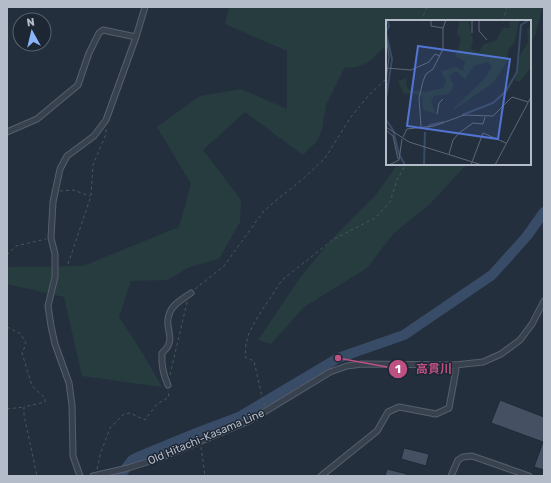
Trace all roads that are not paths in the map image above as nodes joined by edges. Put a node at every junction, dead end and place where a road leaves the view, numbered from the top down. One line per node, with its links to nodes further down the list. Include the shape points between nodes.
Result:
1 (145, 7): 2 (street)
2 (136, 37): 3 (street, via 102,30 89,53 78,85 37,119); 8 (street, via 106,120 94,136 67,156 60,169 53,202 50,238 55,254 55,276 48,306 55,344 69,383 73,456)
3 (7, 132)
4 (191, 293): 7 (street, via 170,311 167,320 170,341 162,353 161,363)
5 (544, 301): 6 (street, Old Hitachi-Kasama Line, via 520,340 501,354 483,362)
6 (455, 365): 9 (street, Old Hitachi-Kasama Line, via 347,366 324,375 251,420 160,458); 10 (street, via 449,408 436,414 399,407 388,412 377,430)
7 (168, 385)
8 (80, 476)
9 (94, 476)
10 (321, 476)
11 (451, 476): 12 (street, via 458,460 472,456)
12 (529, 476)

